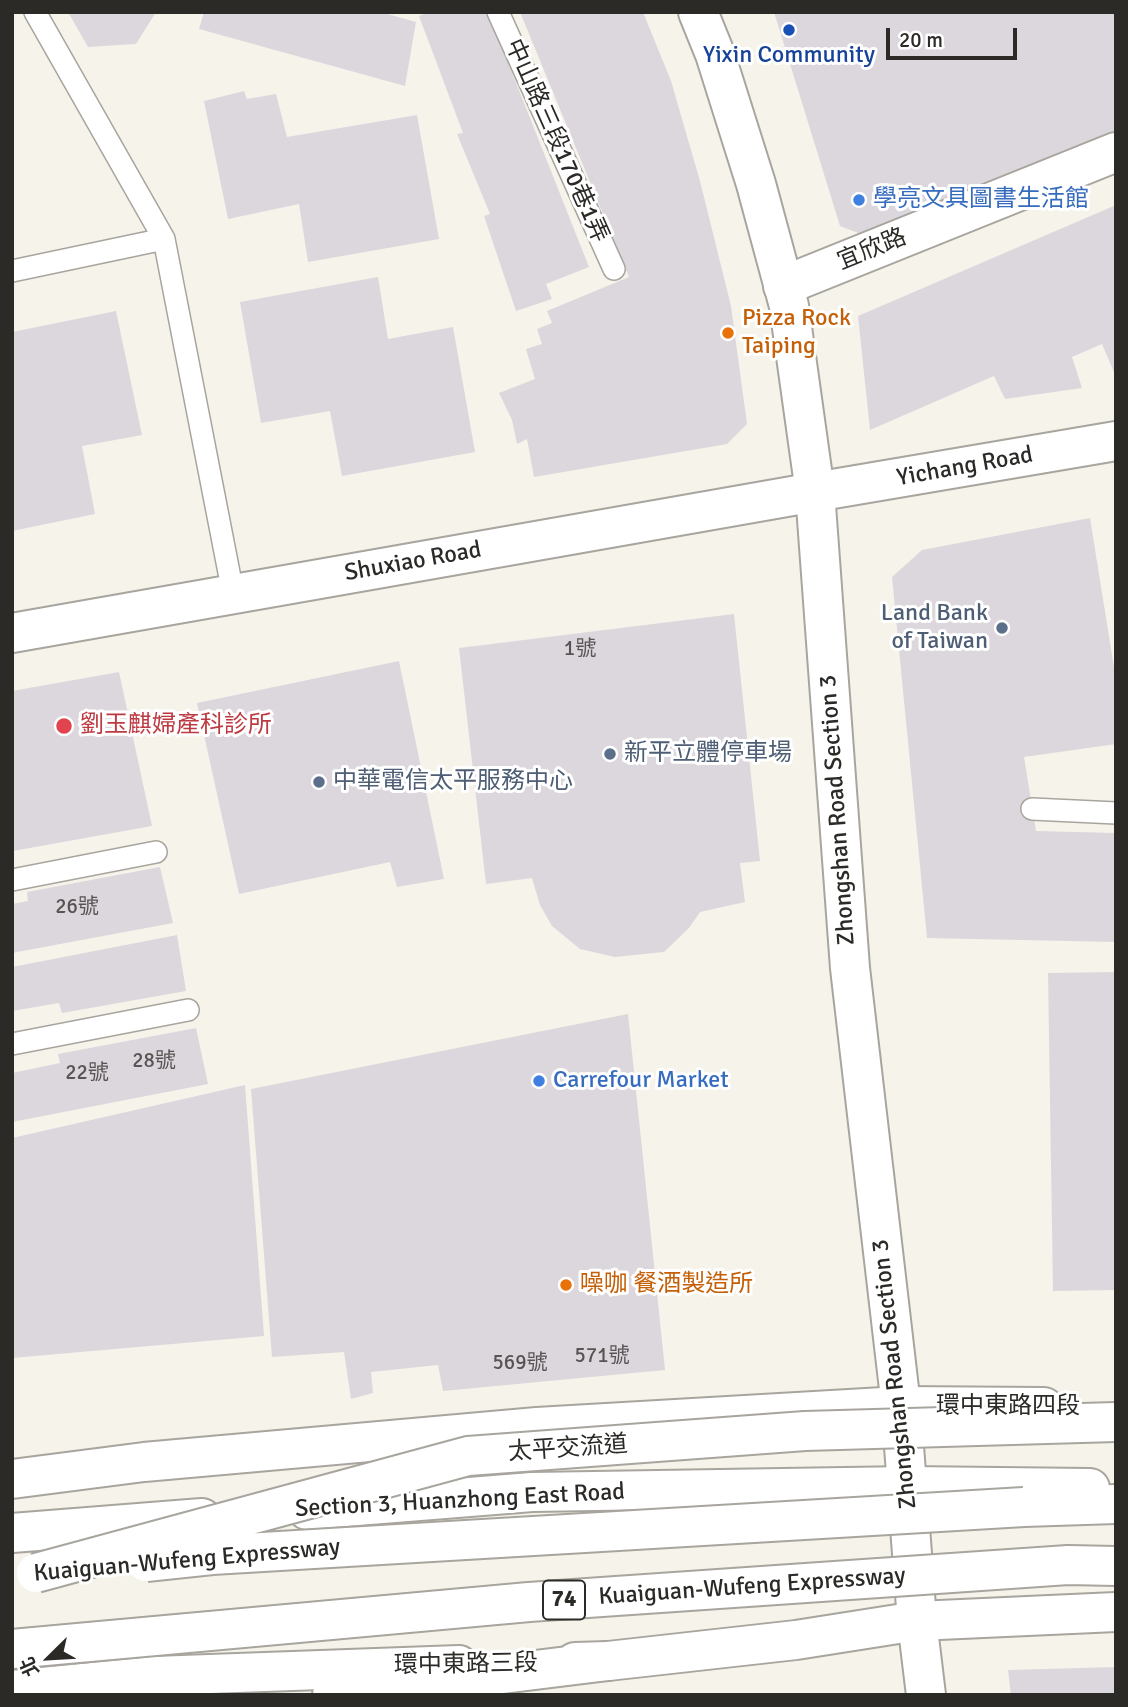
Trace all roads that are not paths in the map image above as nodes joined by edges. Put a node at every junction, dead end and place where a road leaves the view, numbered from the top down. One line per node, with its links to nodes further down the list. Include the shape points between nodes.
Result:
1 (34, 12): 5 (lane)
2 (498, 12): 6 (lane, 中山路三段170巷1弄)
3 (698, 12): 8 (main road, Zhongshan Road Section 3, via 732,106)
4 (1116, 152): 8 (main road, 宜欣路)
5 (164, 239): 7 (lane); 11 (lane)
6 (614, 269)
7 (12, 271)
8 (783, 285): 10 (main road, Zhongshan Road Section 3)
9 (1116, 441): 10 (main road, Yichang Road)
10 (815, 492): 11 (main road, Shuxiao Road); 19 (main road, Zhongshan Road Section 3, via 850,968)
11 (233, 593): 12 (main road, Shuxiao Road)
12 (12, 633)
13 (1032, 809): 14 (lane)
14 (1116, 813)
15 (156, 852): 16 (lane)
16 (12, 880)
17 (188, 1010): 18 (lane)
18 (12, 1044)
19 (901, 1406): 20 (main road, 環中東路四段); 22 (main road, via 537,1427 145,1462); 23 (main road, Zhongshan Road Section 3)
20 (1116, 1407)
21 (1116, 1422): 28 (main road, 太平交流道, bridge, via 805,1431 468,1456)
22 (12, 1479)
23 (908, 1486): 24 (main road, Section 3, Huanzhong East Road); 26 (main road, Section 3, Huanzhong East Road, via 532,1492); 30 (main road, Zhongshan Road Section 3)
24 (1116, 1488)
25 (1116, 1504): 28 (main road, Kuaiguan-Wufeng Expressway, bridge, via 212,1555)
26 (12, 1533)
27 (1116, 1566): 31 (main road, Kuaiguan-Wufeng Expressway / 74, bridge, via 1068,1565 543,1601)
28 (24, 1574)
29 (1116, 1612): 30 (main road, 環中東路三段)
30 (917, 1620): 32 (main road, 環中東路三段, via 796,1640); 36 (main road, Zhongshan Road Section 3)
31 (12, 1649)
32 (608, 1661): 33 (main road, 環中東路三段, via 154,1675); 34 (main road); 35 (main road)
33 (12, 1690)
34 (332, 1695)
35 (468, 1695)
36 (926, 1695)

